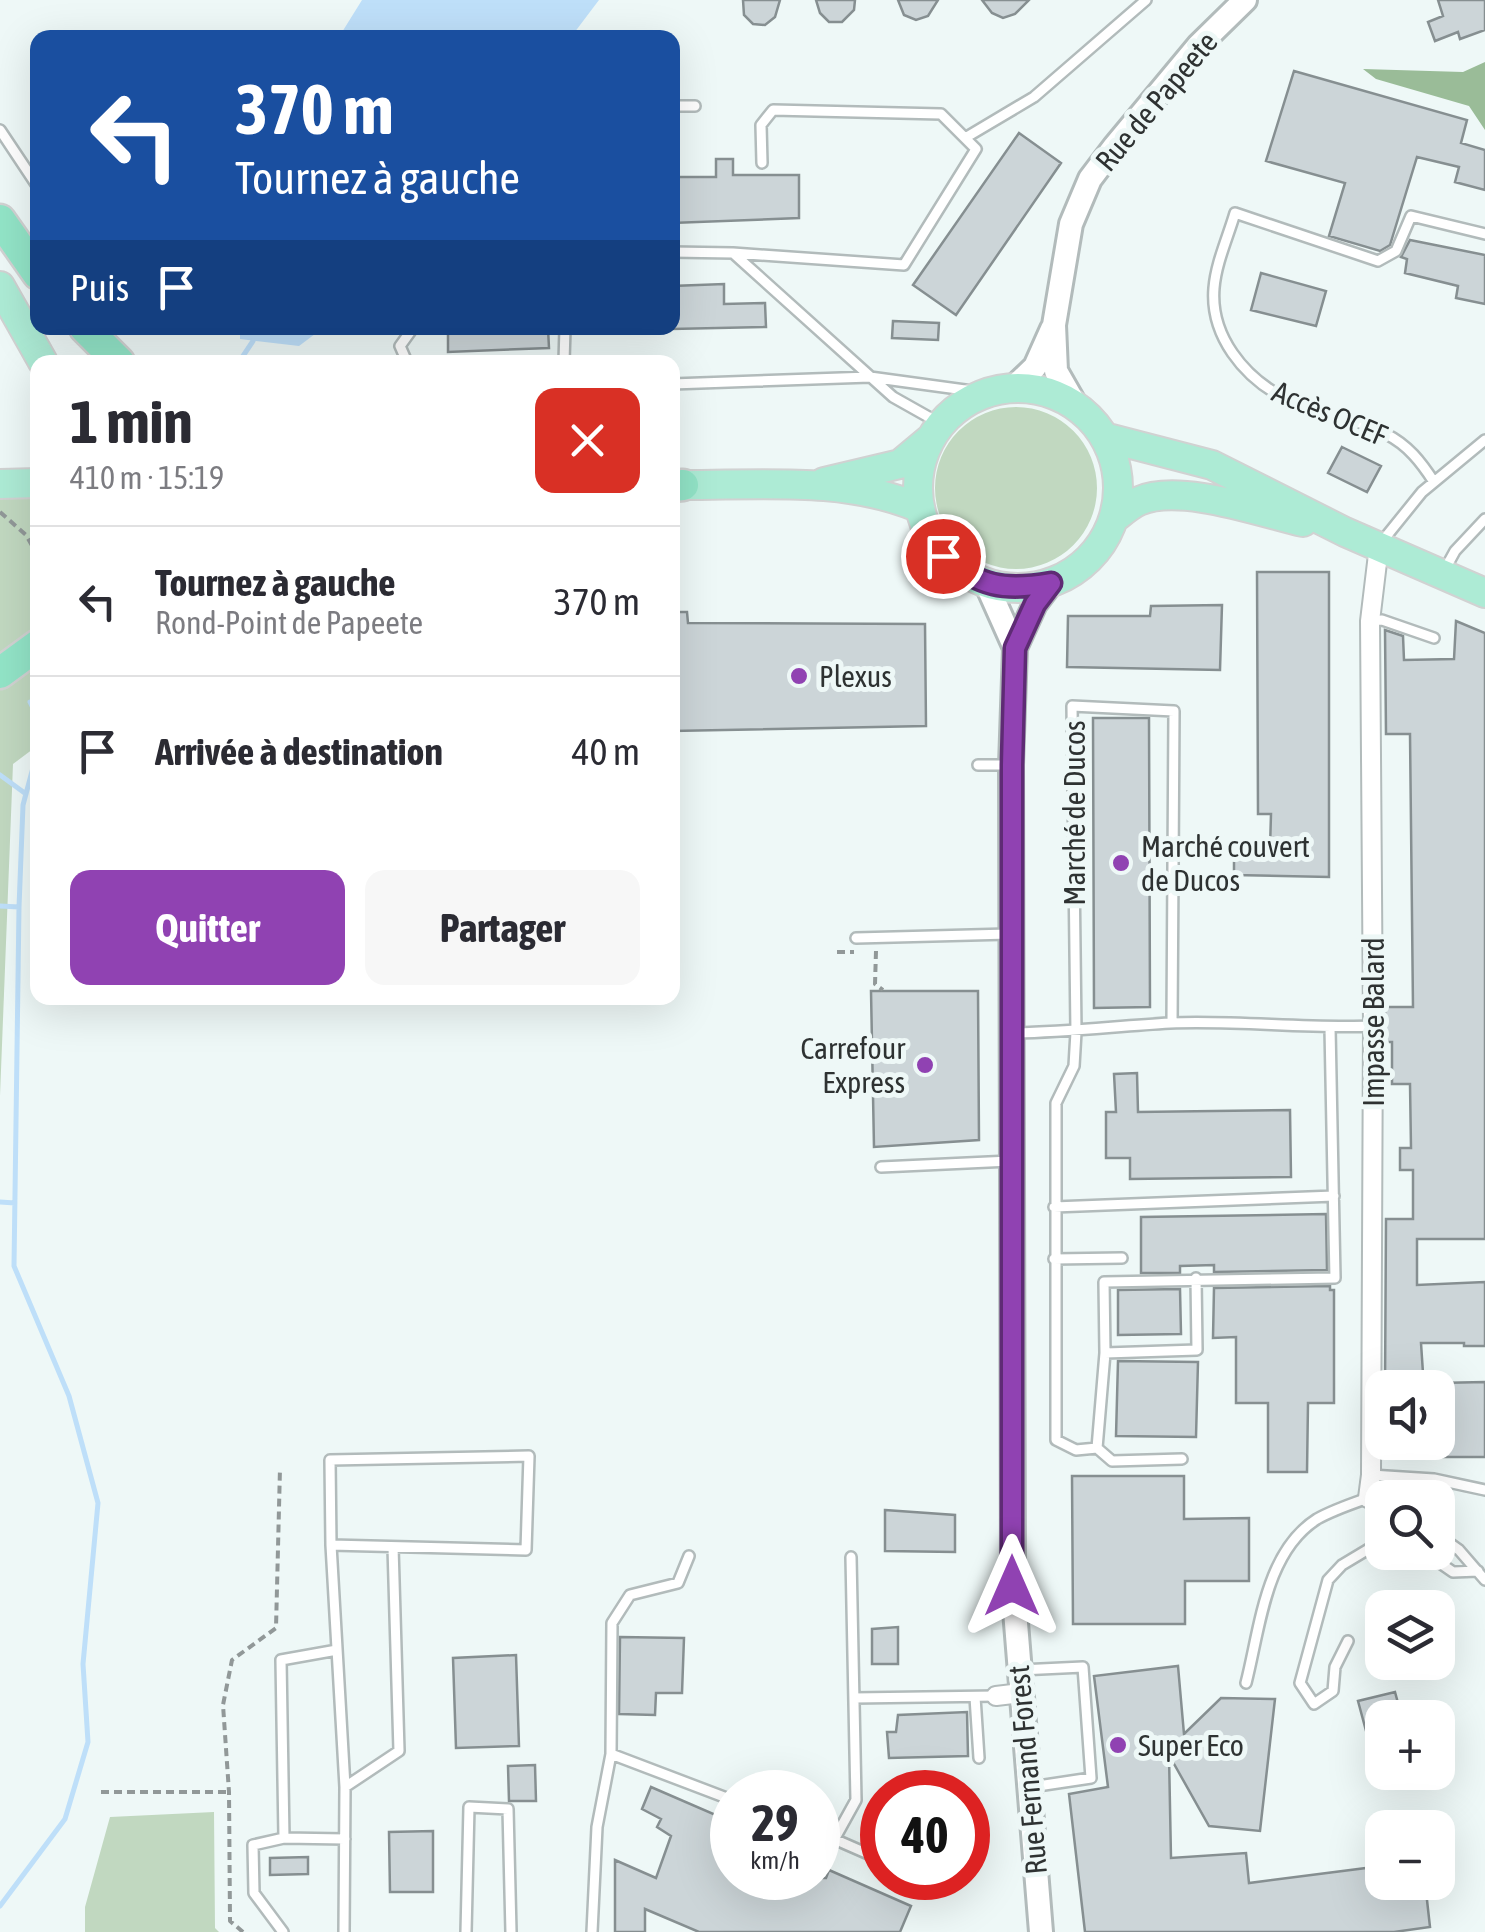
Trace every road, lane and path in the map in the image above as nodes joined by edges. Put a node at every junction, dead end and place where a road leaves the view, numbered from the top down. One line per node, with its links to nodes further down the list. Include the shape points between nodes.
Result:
1 (1146, 0): 6 (lane, via 1034,97)
2 (1245, 0): 15 (street, Rue de Papeete, via 1199,45 1090,179 1071,224)
3 (680, 106): 4 (lane)
4 (695, 106)
5 (0, 130): 8 (lane)
6 (965, 138): 7 (lane, via 941,114 773,110 761,126); 12 (lane, via 976,150 904,265)
7 (762, 163)
8 (30, 175)
9 (0, 220): 13 (highway)
10 (1485, 234): 27 (lane, Accès OCEF, via 1411,216 1396,250 1378,260 1235,213 1214,288 1218,327 1232,356 1258,381 1286,400 1386,434 1416,455)
11 (680, 252): 12 (lane)
12 (732, 253): 19 (lane)
13 (30, 263)
14 (0, 286): 17 (main road)
15 (1054, 326): 21 (street, Rue de Papeete, via 1034,367); 22 (street, Rue de Papeete, via 1056,371)
16 (93, 335): 18 (highway)
17 (39, 355)
18 (113, 355)
19 (870, 377): 20 (lane); 21 (lane); 23 (lane)
20 (680, 384)
21 (1000, 390): 22 (main road, via 1046,392); 23 (main road, via 969,400)
22 (1076, 406): 24 (main road)
23 (936, 431): 29 (main road, via 900,464); 31 (main road, via 922,460)
24 (1104, 437): 34 (main road, via 1115,463); 35 (main road, via 1212,465)
25 (1485, 440): 27 (lane)
26 (30, 482): 28 (main road)
27 (1434, 482): 37 (lane)
28 (0, 484)
29 (814, 484): 30 (main road); 31 (main road)
30 (680, 485)
31 (920, 508): 40 (main road, via 943,556)
32 (0, 512): 36 (path)
33 (1485, 518): 38 (lane)
34 (1113, 519): 35 (main road, via 1139,501 1185,496); 39 (main road, via 1078,568)
35 (1345, 532): 37 (main road)
36 (30, 543)
37 (1379, 546): 38 (main road); 42 (street, Impasse Balard)
38 (1442, 574): 41 (main road)
39 (1051, 583): 40 (main road); 44 (street, Rue Fernand Forest)
40 (986, 584): 44 (street, Rue Fernand Forest)
41 (1485, 593)
42 (1370, 621): 43 (lane); 54 (street, Impasse Balard)
43 (1434, 638)
44 (1015, 648): 48 (street, Rue Fernand Forest)
45 (30, 651): 46 (highway)
46 (0, 673)
47 (978, 765): 48 (lane)
48 (1012, 765): 49 (street, Rue Fernand Forest)
49 (1012, 934): 50 (lane); 57 (street, Rue Fernand Forest)
50 (856, 938)
51 (876, 951): 52 (path, via 875,984)
52 (883, 990)
53 (1172, 1023): 55 (lane); 56 (lane); 56 (lane, Marché de Ducos, via 1174,711 1072,706)
54 (1373, 1026): 55 (lane); 69 (street, Impasse Balard)
55 (1330, 1028): 60 (lane)
56 (1076, 1032): 57 (lane); 61 (lane, Marché de Ducos, via 1074,1066 1056,1103)
57 (1012, 1033): 58 (street, Rue Fernand Forest)
58 (1012, 1161): 59 (lane); 84 (street, Rue Fernand Forest, via 1012,1586)
59 (881, 1167)
60 (1334, 1196): 61 (lane); 64 (lane, via 1335,1278)
61 (1054, 1207): 63 (lane, Marché de Ducos)
62 (1122, 1258): 63 (lane)
63 (1054, 1259): 66 (lane, Marché de Ducos, via 1056,1440 1076,1450)
64 (1196, 1278): 65 (lane, via 1196,1350); 65 (lane, via 1104,1282)
65 (1105, 1353): 66 (lane)
66 (1097, 1448): 67 (lane, Marché de Ducos, via 1112,1461)
67 (1182, 1458)
68 (280, 1468): 94 (path, via 276,1628 232,1660 223,1705)
69 (1372, 1474): 70 (street, Impasse Balard); 71 (lane)
70 (1373, 1480)
71 (1485, 1490)
72 (1365, 1504): 85 (lane, via 1314,1520 1290,1546 1272,1576)
73 (331, 1545): 75 (lane); 75 (lane, via 330,1460 529,1456 526,1550); 83 (lane)
74 (1455, 1547): 80 (lane)
75 (393, 1548): 91 (lane, via 399,1750)
76 (1365, 1551): 82 (lane, via 1328,1580 1300,1684 1314,1704 1333,1691)
77 (689, 1556): 89 (lane, via 678,1583 630,1596 612,1623)
78 (851, 1556): 88 (lane)
79 (1450, 1570): 80 (lane)
80 (1478, 1571): 81 (lane)
81 (1485, 1580)
82 (1348, 1641)
83 (337, 1650): 91 (lane); 97 (lane, via 281,1660)
84 (1019, 1682): 86 (street); 92 (street, Rue Fernand Forest); 92 (lane, via 1083,1667 1091,1778)
85 (1246, 1683)
86 (996, 1696): 87 (lane)
87 (975, 1697): 88 (lane); 90 (lane)
88 (854, 1698): 96 (lane, via 856,1800)
89 (611, 1754): 95 (lane); 104 (lane, via 597,1828)
90 (979, 1758)
91 (346, 1787): 98 (lane)
92 (1028, 1788): 105 (street, Rue Fernand Forest)
93 (101, 1792): 94 (path)
94 (229, 1792): 99 (path, via 230,1921)
95 (710, 1792)
96 (840, 1829)
97 (284, 1838): 98 (lane); 100 (lane, via 253,1845 254,1893)
98 (345, 1839): 101 (lane)
99 (243, 1932)
100 (283, 1932)
101 (344, 1932)
102 (466, 1932): 103 (lane, via 469,1807 508,1809)
103 (512, 1932)
104 (592, 1932)
105 (1041, 1932)

